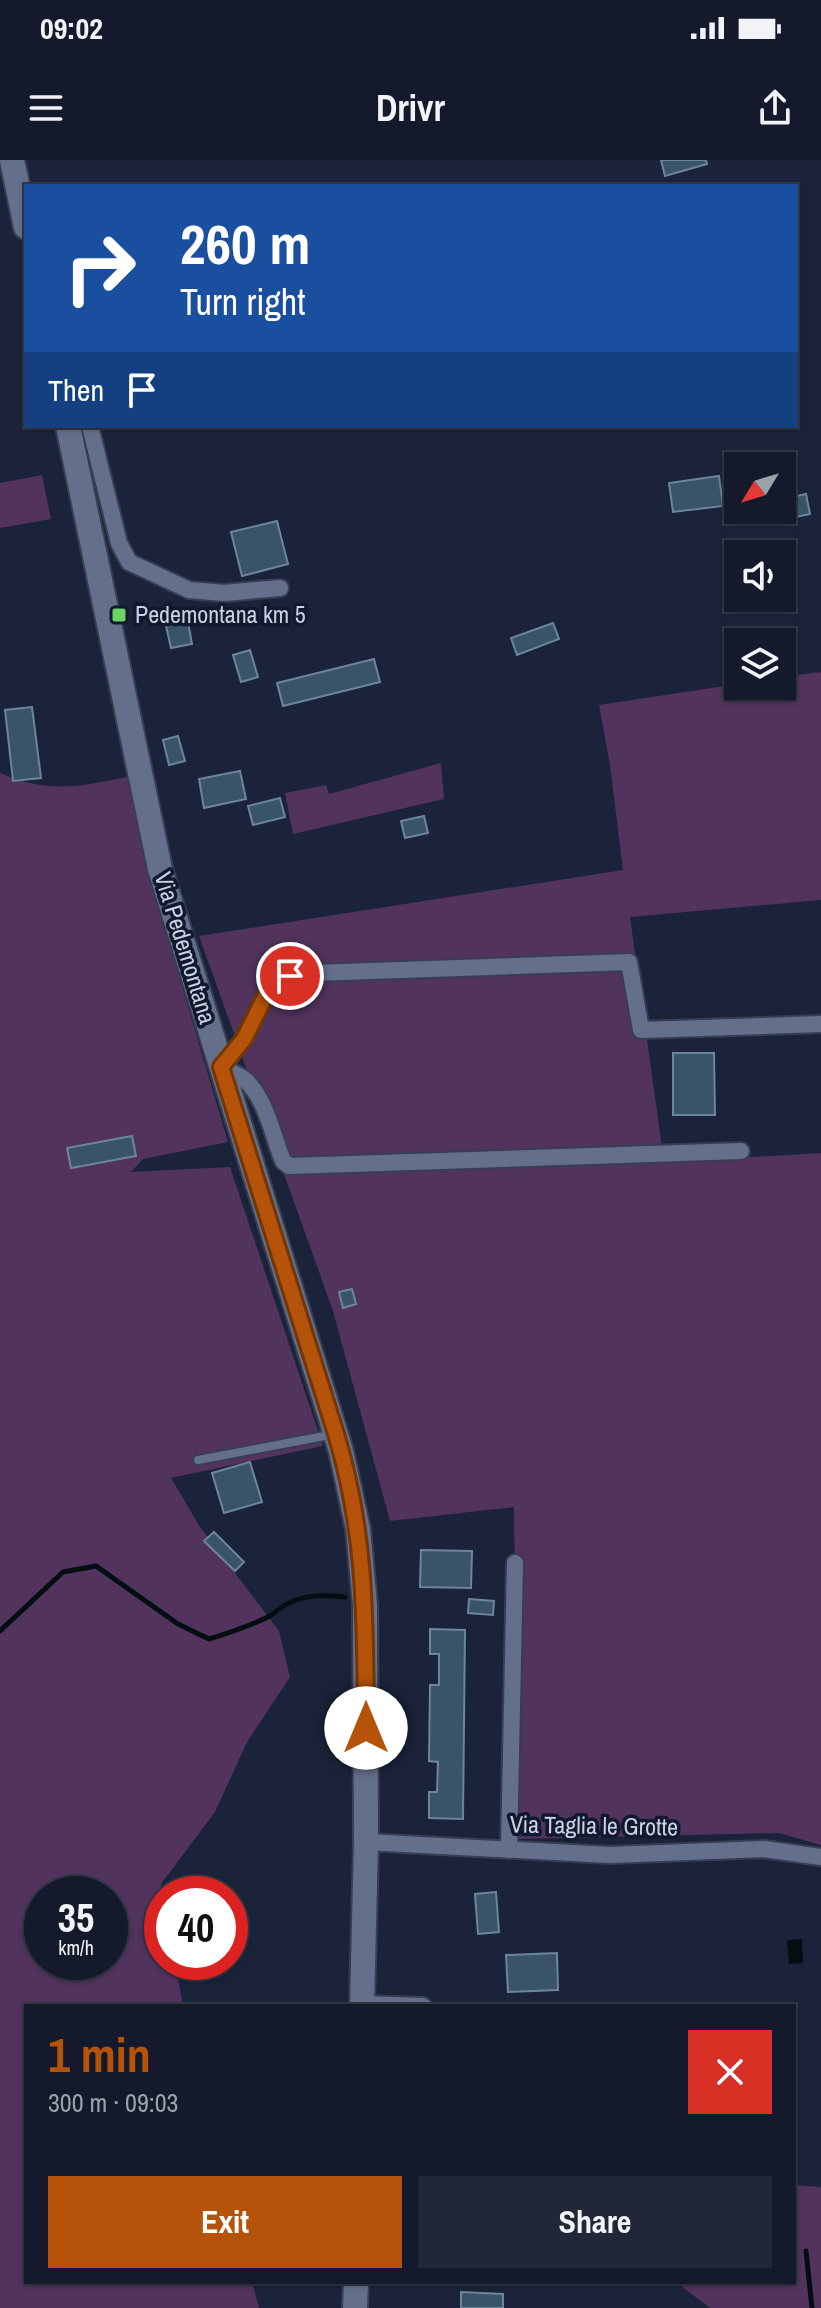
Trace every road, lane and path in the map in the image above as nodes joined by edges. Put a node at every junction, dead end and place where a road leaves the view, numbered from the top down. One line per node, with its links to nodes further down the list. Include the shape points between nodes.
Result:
1 (12, 160): 2 (street)
2 (24, 217)
3 (68, 428): 7 (street, Via Pedemontana, via 157,854)
4 (90, 428): 5 (street, via 119,543 129,562 189,590)
5 (280, 588)
6 (821, 1024): 7 (street, via 641,1030 629,962 313,973 284,978 269,989 244,1039)
7 (221, 1067): 8 (street, via 250,1086 289,1166); 9 (street, Via Pedemontana)
8 (741, 1151)
9 (336, 1434): 10 (lane); 12 (street, Via Pedemontana, via 363,1573)
10 (198, 1460)
11 (515, 1563): 13 (street)
12 (366, 1842): 13 (street, Via Taglia le Grotte); 15 (street, Via Pedemontana)
13 (509, 1850): 14 (street, Via Taglia le Grotte, via 610,1855 764,1849)
14 (821, 1857)
15 (362, 2004)
16 (356, 2284): 17 (street)
17 (355, 2308)

